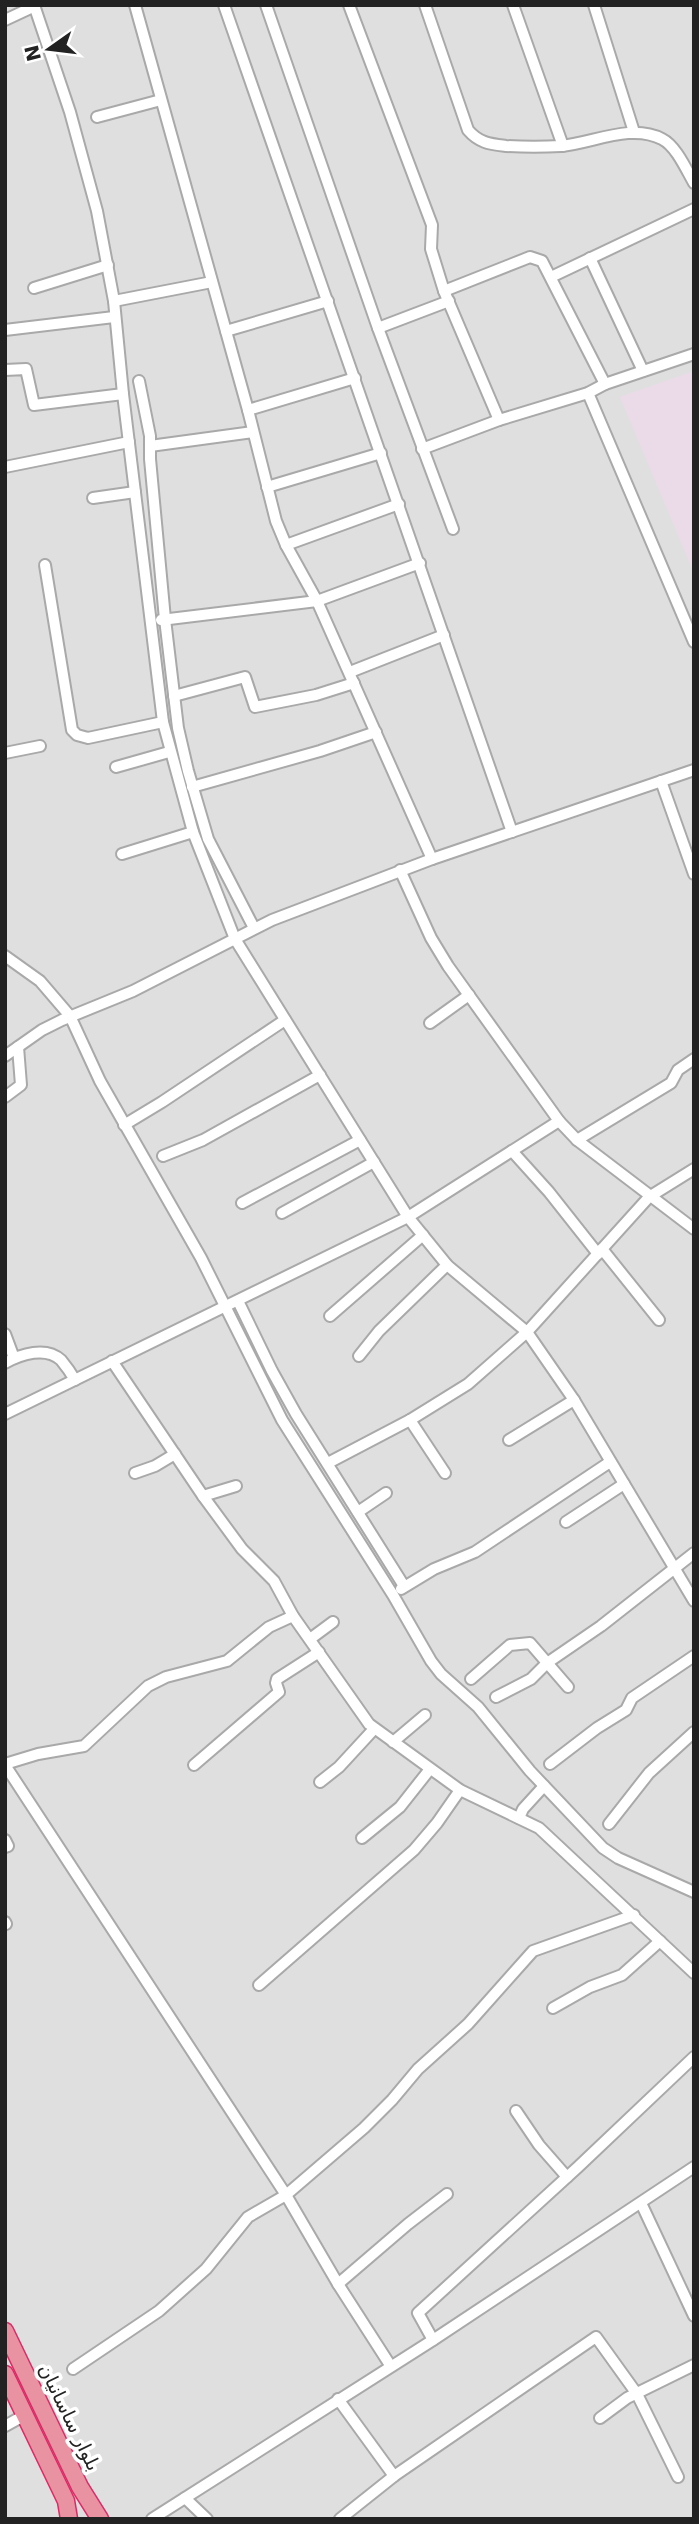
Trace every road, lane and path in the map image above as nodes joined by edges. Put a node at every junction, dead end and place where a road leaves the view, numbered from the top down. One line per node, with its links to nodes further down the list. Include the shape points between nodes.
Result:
1 (135, 5): 10 (street)
2 (224, 5): 23 (street)
3 (266, 5): 25 (street)
4 (349, 5): 21 (street, via 432,225 431,249)
5 (425, 5): 13 (street, via 468,130 475,138 487,144)
6 (513, 5): 13 (street)
7 (594, 5): 12 (street)
8 (34, 6): 9 (street); 17 (street, via 70,112)
9 (5, 20)
10 (161, 100): 11 (street); 19 (street)
11 (97, 117)
12 (634, 132): 13 (street); 14 (street, via 665,140)
13 (562, 146)
14 (694, 183)
15 (694, 209): 16 (street)
16 (590, 258): 18 (street); 30 (street)
17 (108, 265): 20 (street); 22 (street)
18 (551, 277): 21 (street, via 542,261 530,257); 33 (street)
19 (212, 282): 22 (street); 27 (street)
20 (34, 288)
21 (447, 296): 25 (street); 37 (street)
22 (114, 301): 24 (street)
23 (328, 301): 27 (street); 31 (street)
24 (114, 317): 26 (street); 35 (street)
25 (378, 328): 41 (street)
26 (5, 330)
27 (226, 331): 36 (street)
28 (694, 354): 30 (street)
29 (5, 370): 35 (street, via 26,369 34,405)
30 (643, 371): 33 (street)
31 (355, 378): 36 (street); 42 (street)
32 (139, 381): 40 (street)
33 (605, 384): 34 (street)
34 (588, 393): 37 (street); 56 (street)
35 (123, 394): 39 (street)
36 (248, 410): 38 (street)
37 (499, 420): 41 (street)
38 (253, 432): 40 (street); 44 (street)
39 (129, 442): 43 (street); 45 (street)
40 (150, 446): 53 (street)
41 (422, 449): 48 (street)
42 (381, 453): 44 (street); 47 (street)
43 (5, 467)
44 (267, 487): 49 (street)
45 (135, 492): 46 (street); 54 (street)
46 (93, 498)
47 (399, 504): 49 (street); 50 (street)
48 (453, 529)
49 (286, 545): 52 (street)
50 (419, 563): 52 (street); 55 (street)
51 (45, 565): 59 (street, via 72,730 88,738)
52 (317, 601): 53 (street); 57 (street)
53 (165, 619): 54 (street); 58 (street)
54 (150, 621): 59 (street)
55 (444, 635): 57 (street); 70 (street)
56 (694, 642)
57 (352, 678): 58 (street, via 316,695 255,707 244,677); 61 (street)
58 (174, 696): 60 (street)
59 (164, 727): 60 (street); 63 (street)
60 (178, 728): 68 (street)
61 (376, 732): 68 (street); 72 (street)
62 (40, 746): 64 (street)
63 (169, 752): 65 (street); 69 (street)
64 (5, 753)
65 (116, 767)
66 (694, 769): 67 (street)
67 (661, 781): 70 (street); 74 (street)
68 (192, 788): 75 (street, via 208,839)
69 (193, 832): 71 (street); 76 (street)
70 (512, 832): 72 (street)
71 (122, 854)
72 (432, 859): 73 (street)
73 (400, 870): 75 (street); 78 (street, via 431,938)
74 (694, 874)
75 (254, 929): 76 (street)
76 (235, 939): 79 (street, via 133,991); 80 (street)
77 (7, 961): 79 (street, via 40,981)
78 (469, 995): 81 (street); 87 (street)
79 (70, 1016): 82 (street); 88 (street)
80 (285, 1020): 85 (street); 88 (street)
81 (430, 1023)
82 (18, 1047): 83 (street); 86 (street, via 21,1085)
83 (5, 1056)
84 (694, 1059): 90 (street, via 678,1070 671,1083)
85 (320, 1075): 89 (street); 92 (street, via 203,1140)
86 (5, 1097)
87 (559, 1121): 90 (street); 91 (street)
88 (124, 1125): 104 (street)
89 (360, 1140): 93 (street); 96 (street)
90 (577, 1140): 95 (street)
91 (512, 1151): 98 (street); 101 (street)
92 (163, 1156)
93 (374, 1162): 97 (street); 98 (street)
94 (694, 1169): 95 (street)
95 (649, 1197): 99 (street); 101 (street)
96 (242, 1203)
97 (282, 1213)
98 (408, 1217): 100 (street); 103 (street)
99 (694, 1229)
100 (423, 1236): 102 (street); 105 (street)
101 (600, 1252): 106 (street); 107 (street)
102 (447, 1265): 107 (street); 109 (street)
103 (238, 1301): 104 (street); 119 (street, via 272,1371)
104 (224, 1307): 111 (street); 131 (street, via 282,1420)
105 (330, 1316)
106 (659, 1320)
107 (527, 1332): 113 (street); 115 (street, via 468,1384)
108 (5, 1334): 110 (street)
109 (359, 1356)
110 (10, 1361): 112 (street, via 35,1353 52,1355)
111 (112, 1361): 112 (street); 117 (street)
112 (75, 1380): 114 (street)
113 (574, 1400): 116 (street); 118 (street)
114 (5, 1414)
115 (410, 1420): 119 (street); 121 (street)
116 (509, 1440)
117 (174, 1454): 120 (street); 125 (street)
118 (610, 1462): 122 (street); 130 (street, via 475,1552)
119 (328, 1463): 126 (street)
120 (135, 1473)
121 (445, 1473)
122 (624, 1484): 127 (street); 129 (street)
123 (236, 1486): 125 (street)
124 (386, 1493): 126 (street)
125 (203, 1496): 133 (street, via 242,1549 274,1581)
126 (358, 1512): 130 (street)
127 (566, 1522)
128 (694, 1553): 129 (street)
129 (675, 1568): 132 (street); 138 (street)
130 (404, 1586): 131 (street)
131 (393, 1595): 151 (street, via 442,1674 478,1707)
132 (694, 1601)
133 (293, 1616): 135 (street); 146 (street, via 270,1627 227,1661 148,1686 84,1746)
134 (333, 1622): 135 (street)
135 (310, 1640): 136 (street)
136 (319, 1652): 143 (street); 148 (street, via 276,1680 279,1692)
137 (694, 1656): 147 (street, via 632,1698 626,1710)
138 (547, 1662): 139 (street, via 530,1643 510,1645); 140 (street); 141 (street, via 531,1679)
139 (471, 1679)
140 (568, 1688)
141 (496, 1697)
142 (425, 1715): 145 (street)
143 (374, 1729): 145 (street); 150 (street)
144 (694, 1732): 154 (street, via 649,1773)
145 (393, 1742): 149 (street)
146 (5, 1764): 169 (street)
147 (550, 1764)
148 (194, 1765)
149 (430, 1769): 152 (street); 155 (street, via 400,1807)
150 (320, 1782)
151 (544, 1786): 153 (street); 158 (street, via 603,1848)
152 (460, 1790): 153 (street); 162 (street, via 414,1850)
153 (519, 1818): 159 (street, via 539,1828)
154 (609, 1825)
155 (362, 1838)
156 (5, 1840): 157 (street)
157 (5, 1847)
158 (694, 1892)
159 (634, 1915): 160 (street); 169 (street, via 533,1951 392,2100)
160 (660, 1941): 161 (street); 163 (street, via 622,1975)
161 (694, 1973)
162 (259, 1984)
163 (553, 2008)
164 (694, 2057): 167 (street)
165 (516, 2111): 167 (street)
166 (694, 2167): 170 (street)
167 (567, 2177): 174 (street, via 418,2313)
168 (447, 2194): 171 (street)
169 (286, 2195): 171 (street); 177 (street, via 248,2217 206,2269 159,2311)
170 (641, 2203): 172 (street); 174 (street)
171 (338, 2284): 175 (street)
172 (694, 2316)
173 (5, 2331): 188 (highway, بلوار ساسانیان)
174 (433, 2340): 175 (street)
175 (390, 2365): 180 (street)
176 (694, 2365): 179 (street)
177 (73, 2369)
178 (5, 2374): 181 (highway, بلوار ساسانیان)
179 (637, 2394): 182 (street); 184 (street, via 596,2337); 185 (street)
180 (338, 2399): 184 (street); 186 (street)
181 (25, 2415): 183 (street); 187 (highway, بلوار ساسانیان, via 66,2501)
182 (600, 2418)
183 (5, 2426)
184 (394, 2476): 191 (street)
185 (678, 2477)
186 (185, 2498): 189 (street); 190 (street)
187 (69, 2519)
188 (100, 2519)
189 (152, 2519)
190 (207, 2519)
191 (340, 2519)

